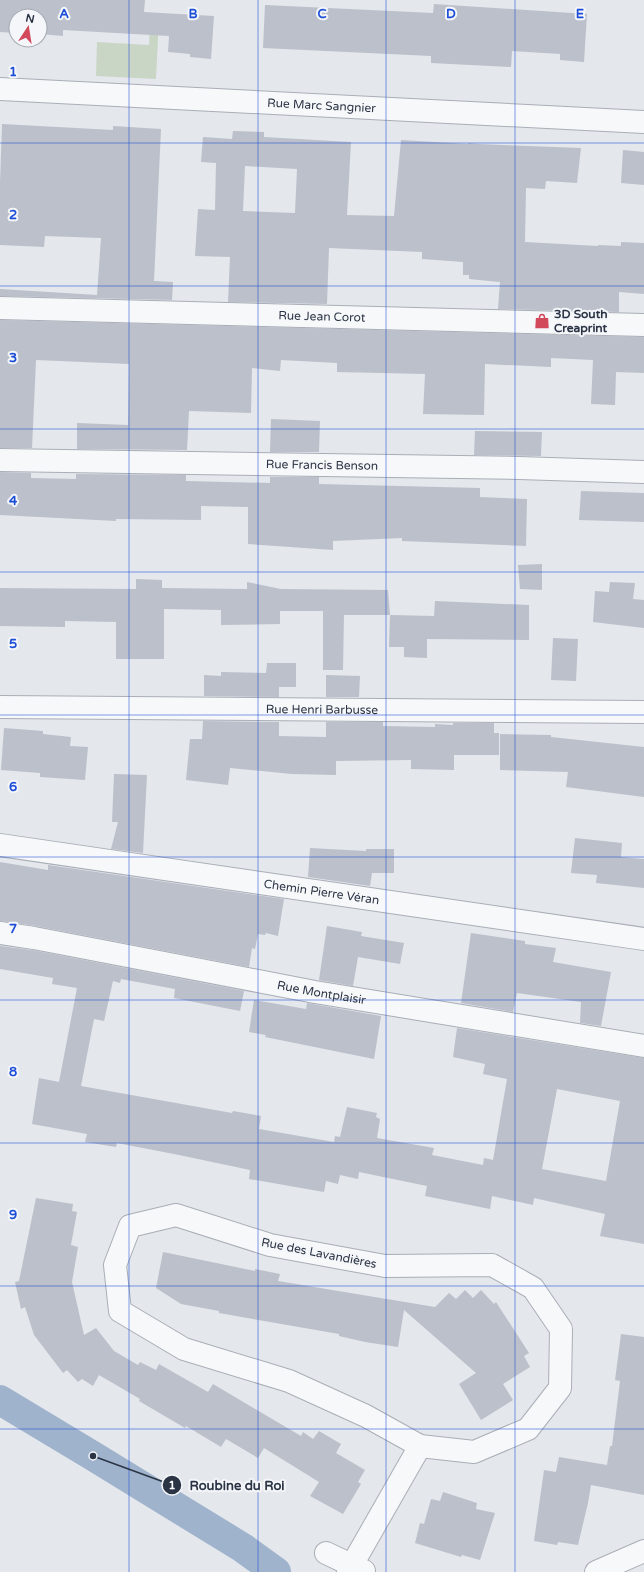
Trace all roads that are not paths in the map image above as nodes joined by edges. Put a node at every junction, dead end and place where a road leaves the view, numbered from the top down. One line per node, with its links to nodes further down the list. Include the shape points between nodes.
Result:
1 (0, 89): 2 (street, Rue Marc Sangnier)
2 (644, 122)
3 (0, 308): 4 (street, Rue Jean Corot)
4 (644, 325)
5 (0, 460): 6 (street, Rue Francis Benson)
6 (644, 472)
7 (0, 707): 8 (street, Rue Henri Barbusse)
8 (644, 712)
9 (0, 845): 11 (street, Chemin Pierre Véran)
10 (0, 933): 12 (street, Rue Montplaisir, via 315,992)
11 (644, 939)
12 (644, 1046)
13 (420, 1446): 13 (street, Rue des Lavandières, via 474,1452 528,1429 560,1388 561,1329 533,1288 492,1265 386,1266 270,1245 176,1215 130,1226 114,1265 120,1310 184,1349 289,1381 366,1416); 16 (street)
14 (644, 1551): 17 (street)
15 (326, 1553): 16 (street)
16 (356, 1570)
17 (596, 1572)

